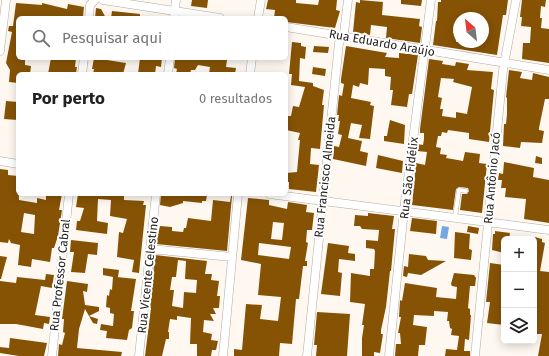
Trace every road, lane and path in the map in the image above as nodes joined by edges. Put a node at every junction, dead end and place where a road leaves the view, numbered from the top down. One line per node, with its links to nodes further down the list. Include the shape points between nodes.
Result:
1 (6, 0): 16 (street)
2 (95, 0): 10 (street, via 90,6)
3 (103, 0): 9 (street)
4 (176, 0): 9 (street)
5 (261, 0): 12 (street)
6 (348, 0): 14 (street, Rua Francisco Almeida)
7 (431, 0): 15 (street, Rua São Fidélix)
8 (516, 0): 20 (street, Rua Antônio Jacó)
9 (174, 15): 11 (street)
10 (89, 16)
11 (189, 16)
12 (258, 16)
13 (288, 28): 14 (street, Rua Eduardo Araújo)
14 (342, 36): 15 (street, Rua Eduardo Araújo); 32 (street, Rua Francisco Almeida, via 339,43)
15 (425, 50): 20 (street, Rua Eduardo Araújo); 33 (street, Rua São Fidélix)
16 (0, 51)
17 (84, 60): 22 (street)
18 (170, 60): 23 (street)
19 (252, 60): 24 (street)
20 (504, 64): 21 (street, Rua Eduardo Araújo); 35 (street, Rua Antônio Jacó)
21 (549, 70)
22 (82, 72)
23 (168, 72)
24 (250, 72)
25 (0, 162): 26 (street)
26 (16, 164)
27 (466, 191): 34 (lane, via 459,190)
28 (69, 196): 39 (street, Rua Professor Cabral)
29 (156, 196): 37 (street, Rua Vicente Celestino)
30 (238, 196): 38 (street)
31 (287, 196): 32 (street)
32 (323, 200): 33 (street); 42 (street, Rua Francisco Almeida)
33 (404, 210): 34 (street); 43 (street, Rua São Fidélix)
34 (455, 217): 35 (street)
35 (488, 222): 36 (street); 44 (street, Rua Antônio Jacó)
36 (549, 230)
37 (150, 249): 38 (street); 40 (street, Rua Vicente Celestino)
38 (232, 257): 41 (street)
39 (52, 356)
40 (139, 356)
41 (223, 356)
42 (307, 356)
43 (389, 356)
44 (475, 356)

